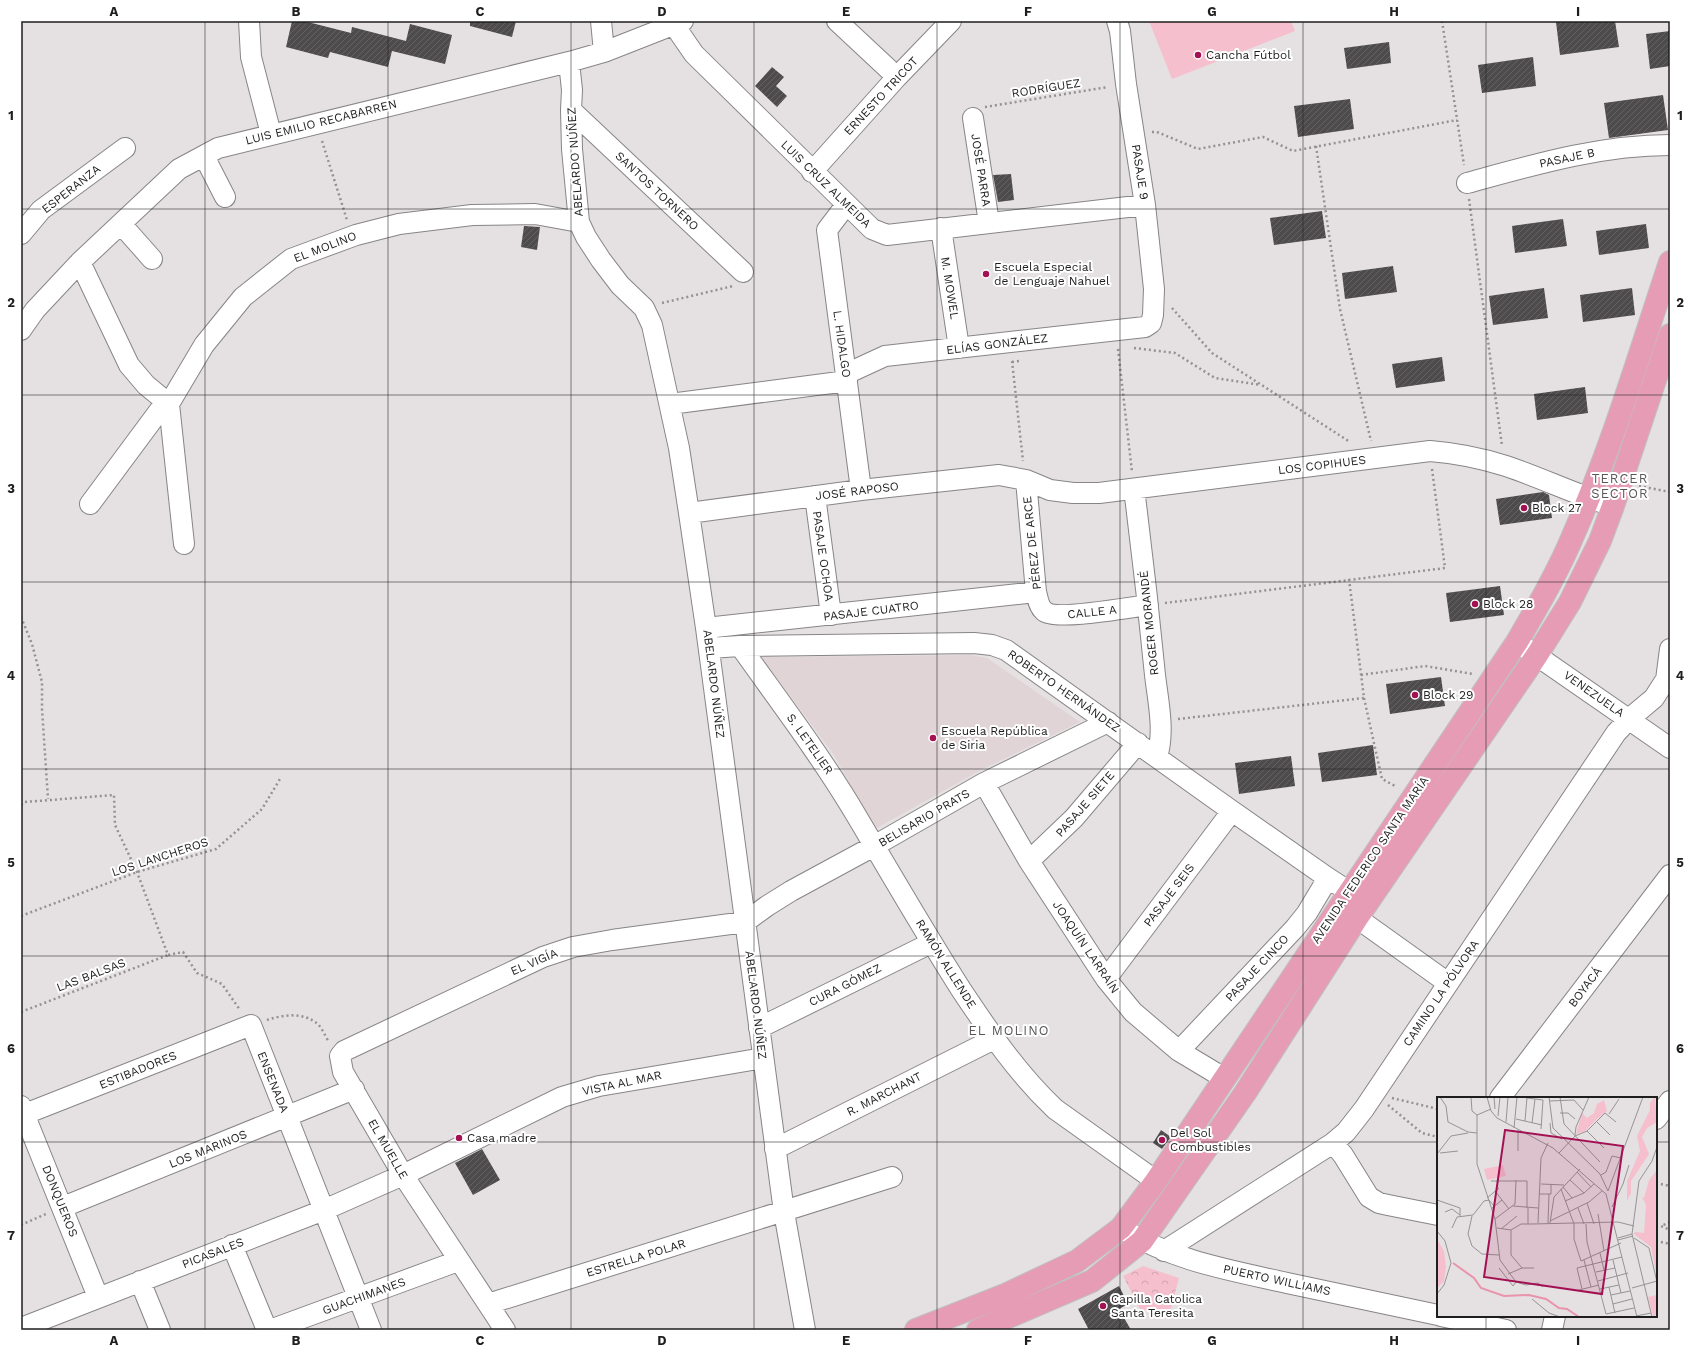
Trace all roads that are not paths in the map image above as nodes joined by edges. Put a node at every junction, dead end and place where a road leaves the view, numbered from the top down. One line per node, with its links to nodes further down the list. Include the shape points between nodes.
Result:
1 (249, 21): 12 (street, via 252,57)
2 (601, 21): 7 (street)
3 (837, 21): 9 (street)
4 (951, 21): 9 (street, ERNESTO TRICOT)
5 (1117, 21): 20 (street, PASAJE 9)
6 (678, 23): 7 (street, LUIS EMILIO RECABARREN); 16 (street, LUIS CRUZ ALMEIDA, via 694,54)
7 (604, 52): 8 (street, LUIS EMILIO RECABARREN)
8 (569, 62): 10 (street, ABELARDO NÚÑEZ, via 572,90); 12 (street, LUIS EMILIO RECABARREN)
9 (897, 77): 16 (street, ERNESTO TRICOT)
10 (570, 110): 21 (street, ABELARDO NÚÑEZ); 29 (street, SANTOS TORNERO)
11 (973, 118): 22 (street, JOSÉ PARRA)
12 (271, 134): 15 (street, LUIS EMILIO RECABARREN, via 218,148)
13 (1670, 145): 17 (street, PASAJE B, via 1643,145 1568,156)
14 (124, 148): 25 (street, ESPERANZA, via 42,210)
15 (204, 156): 18 (street); 23 (street, LUIS EMILIO RECABARREN, via 179,170)
16 (812, 172): 19 (street, LUIS CRUZ ALMEIDA)
17 (1467, 183)
18 (224, 197)
19 (846, 205): 24 (street, LUIS CRUZ ALMEIDA, via 872,230 887,235); 34 (street, L. HIDALGO, via 827,230)
20 (1145, 205): 22 (street, LUIS CRUZ ALMEIDA); 30 (street, PASAJE 9, via 1155,307)
21 (579, 222): 35 (street, EL MOLINO, via 535,214 472,215 399,224 352,236 291,259 242,297 204,345); 36 (street, ABELARDO NÚÑEZ, via 601,260 620,285 644,308 652,325)
22 (989, 223): 24 (street, LUIS CRUZ ALMEIDA)
23 (121, 224): 26 (street); 27 (street, LUIS EMILIO RECABARREN)
24 (941, 228): 33 (street, M. MOWEL)
25 (21, 234)
26 (152, 259)
27 (80, 262): 31 (street, LUIS EMILIO RECABARREN, via 35,310); 35 (street, via 129,365 146,385)
28 (1670, 262): 41 (main road, AVENIDA FEDERICO SANTA MARÍA)
29 (743, 272)
30 (1151, 323): 33 (street, ELÍAS GONZÁLEZ, via 1145,327)
31 (21, 330)
32 (1670, 335): 43 (main road, AVENIDA FEDERICO SANTA MARÍA)
33 (959, 348): 34 (street, ELÍAS GONZÁLEZ, via 885,356)
34 (846, 377): 36 (street, ELÍAS GONZÁLEZ); 39 (street, L. HIDALGO)
35 (169, 404): 42 (street, EL MOLINO, via 159,411); 45 (street)
36 (670, 404): 44 (street, ABELARDO NÚÑEZ)
37 (1026, 480): 38 (street, LOS COPIHUES, via 1050,490 1073,493); 39 (street, JOSÉ RAPOSO, via 999,475); 46 (street, PÉREZ DE ARCE)
38 (1134, 489): 41 (street, LOS COPIHUES, via 1430,451 1453,453 1505,466); 47 (street, ROGER MORANDÉ)
39 (861, 490): 40 (street, JOSÉ RAPOSO)
40 (815, 496): 44 (street, JOSÉ RAPOSO); 48 (street, PASAJE OCHOA)
41 (1589, 499): 43 (street, LOS COPIHUES); 50 (main road, AVENIDA FEDERICO SANTA MARÍA, via 1559,566)
42 (90, 504)
43 (1613, 506): 54 (main road, AVENIDA FEDERICO SANTA MARÍA, via 1566,609)
44 (689, 514): 49 (street, ABELARDO NÚÑEZ)
45 (184, 544)
46 (1038, 599): 47 (street, CALLE A, via 1045,612 1051,615); 48 (street, PASAJE CUATRO)
47 (1148, 605): 60 (street, ROGER MORANDÉ, via 1159,720 1160,747)
48 (832, 615): 49 (street, PASAJE CUATRO)
49 (706, 628): 52 (street, ABELARDO NÚÑEZ)
50 (1517, 642): 54 (street, VENEZUELA); 67 (main road, AVENIDA FEDERICO SANTA MARÍA)
51 (740, 646): 52 (street, ROBERTO HERNÁNDEZ); 57 (street, ROBERTO HERNÁNDEZ, via 974,643 992,645 1019,658); 63 (street, S. LETELIER, via 831,775)
52 (709, 648): 69 (street, ABELARDO NÚÑEZ)
53 (1670, 649): 55 (street, CAMINO LA PÓLVORA)
54 (1536, 655): 56 (street, VENEZUELA); 68 (main road, AVENIDA FEDERICO SANTA MARÍA)
55 (1668, 677): 56 (street, CAMINO LA PÓLVORA, via 1654,698)
56 (1629, 719): 59 (street, VENEZUELA); 72 (street, CAMINO LA PÓLVORA, via 1616,733)
57 (1108, 722): 58 (street, ROBERTO HERNÁNDEZ); 61 (street, BELISARIO PRATS)
58 (1138, 743): 60 (street, ROBERTO HERNÁNDEZ); 64 (street, PASAJE SIETE, via 1074,818)
59 (1670, 748)
60 (1157, 757): 62 (street, ROBERTO HERNÁNDEZ)
61 (984, 783): 63 (street, BELISARIO PRATS); 64 (street, JOAQUÍN LARRAÍN)
62 (1232, 810): 66 (street, ROBERTO HERNÁNDEZ); 71 (street, PASAJE SEIS)
63 (874, 846): 69 (street, BELISARIO PRATS, via 791,891); 70 (street, RAMÓN ALLENDE)
64 (1029, 861): 71 (street, JOAQUÍN LARRAÍN)
65 (1670, 875): 81 (street, BOYACÁ)
66 (1328, 878): 67 (street, ROBERTO HERNÁNDEZ); 76 (street, PASAJE CINCO, via 1295,928)
67 (1349, 891): 68 (street, ROBERTO HERNÁNDEZ); 79 (main road, AVENIDA FEDERICO SANTA MARÍA)
68 (1362, 910): 72 (street, ROBERTO HERNÁNDEZ); 96 (main road, AVENIDA FEDERICO SANTA MARÍA, via 1245,1093)
69 (746, 922): 74 (street, ABELARDO NÚÑEZ); 77 (street, EL VIGÍA, via 573,947 543,957 344,1051)
70 (931, 942): 74 (street, CURA GÓMEZ); 75 (street, RAMÓN ALLENDE)
71 (1106, 979): 76 (street, JOAQUÍN LARRAÍN, via 1133,1012)
72 (1448, 983): 86 (street, CAMINO LA PÓLVORA, via 1364,1109 1346,1132)
73 (251, 1025): 83 (street, ESTIBADORES); 84 (street, ENSENADA)
74 (759, 1028): 78 (street, ABELARDO NÚÑEZ)
75 (994, 1039): 87 (street, R. MARCHANT); 90 (street, RAMÓN ALLENDE, via 1041,1096 1055,1109)
76 (1179, 1051): 79 (street, JOAQUÍN LARRAÍN)
77 (340, 1056): 80 (street, EL MUELLE, via 343,1072)
78 (763, 1058): 87 (street, ABELARDO NÚÑEZ); 88 (street, VISTA AL MAR, via 599,1086 562,1097)
79 (1224, 1078): 90 (main road, AVENIDA FEDERICO SANTA MARÍA)
80 (354, 1089): 84 (street, LOS MARINOS); 88 (street, EL MUELLE)
81 (1501, 1097)
82 (1670, 1101): 85 (street)
83 (23, 1110): 91 (street, DONQUEROS)
84 (287, 1117): 91 (street, LOS MARINOS); 92 (street, ENSENADA)
85 (1657, 1118)
86 (1333, 1143): 94 (street, via 1369,1197 1383,1204); 98 (street, CAMINO LA PÓLVORA)
87 (775, 1149): 93 (street, ABELARDO NÚÑEZ)
88 (403, 1175): 92 (street, PICASALES); 99 (street, EL MUELLE)
89 (892, 1177): 93 (street, ESTRELLA POLAR)
90 (1156, 1181): 95 (main road, AVENIDA FEDERICO SANTA MARÍA)
91 (63, 1207): 101 (street, DONQUEROS)
92 (324, 1210): 97 (street, PICASALES); 102 (street, ENSENADA)
93 (784, 1212): 103 (street, ESTRELLA POLAR); 114 (street, ABELARDO NÚÑEZ)
94 (1437, 1215)
95 (1122, 1228): 96 (street, PUERTO WILLIAMS); 115 (main road, AVENIDA FEDERICO SANTA MARÍA, via 1077,1261 1005,1295)
96 (1142, 1241): 98 (street, PUERTO WILLIAMS); 109 (main road, AVENIDA FEDERICO SANTA MARÍA, via 1092,1281)
97 (232, 1245): 100 (street, PICASALES); 111 (street)
98 (1164, 1251): 104 (street, PUERTO WILLIAMS, via 1208,1266)
99 (458, 1261): 102 (street, GUACHIMANES); 103 (street, EL MUELLE)
100 (140, 1281): 101 (street, PICASALES); 110 (street)
101 (98, 1297): 107 (street, PICASALES)
102 (358, 1298): 111 (street, GUACHIMANES); 112 (street, ENSENADA)
103 (488, 1304): 113 (street, EL MUELLE)
104 (1437, 1315)
105 (1446, 1317): 116 (street)
106 (1555, 1317): 117 (street)
107 (51, 1324): 108 (street, PICASALES)
108 (21, 1328)
109 (987, 1328)
110 (160, 1330)
111 (269, 1330)
112 (371, 1330)
113 (505, 1330)
114 (805, 1330)
115 (916, 1330)
116 (1506, 1330)
117 (1552, 1330)

